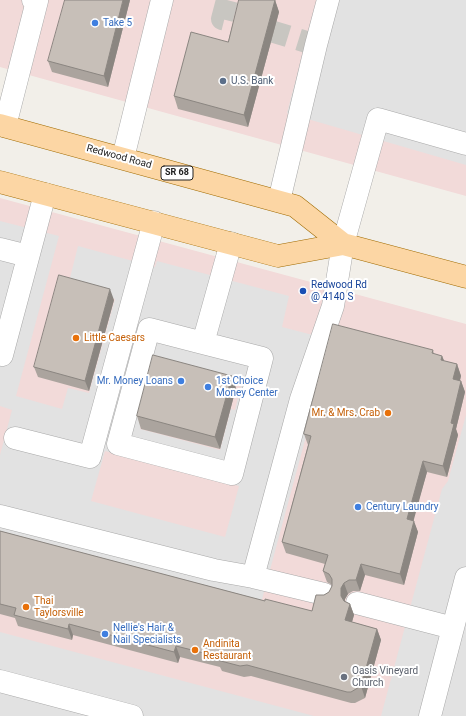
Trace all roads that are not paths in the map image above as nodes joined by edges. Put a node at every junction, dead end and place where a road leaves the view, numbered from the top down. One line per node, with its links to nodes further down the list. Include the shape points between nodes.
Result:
1 (33, 0): 4 (lane, via 37,1)
2 (162, 0): 6 (lane)
3 (328, 0): 9 (lane)
4 (2, 125): 6 (main road, Redwood Road / SR 68)
5 (466, 144): 12 (lane, via 378,119)
6 (123, 158): 9 (main road, Redwood Road / SR 68)
7 (0, 182): 8 (main road, Redwood Road / SR 68)
8 (45, 194): 10 (main road, Redwood Road / SR 68); 14 (lane)
9 (279, 201): 12 (main road, Redwood Road / SR 68, via 295,206)
10 (154, 222): 11 (main road, Redwood Road / SR 68); 18 (lane, via 90,457)
11 (231, 243): 12 (main road, Redwood Road / SR 68, via 278,256); 16 (lane)
12 (343, 244): 15 (main road, Redwood Road / SR 68); 20 (lane, via 333,306 301,399)
13 (0, 249): 14 (lane)
14 (28, 256): 17 (lane, via 2,355)
15 (466, 277)
16 (203, 343): 16 (lane, via 149,329 118,444 232,474 262,358)
17 (0, 354)
18 (15, 438)
19 (0, 516): 20 (lane, via 214,570)
20 (253, 577): 22 (lane)
21 (466, 578): 24 (lane)
22 (324, 594)
23 (357, 603): 24 (lane)
24 (453, 628): 27 (lane)
25 (0, 681): 26 (lane)
26 (132, 716)
27 (430, 716)

